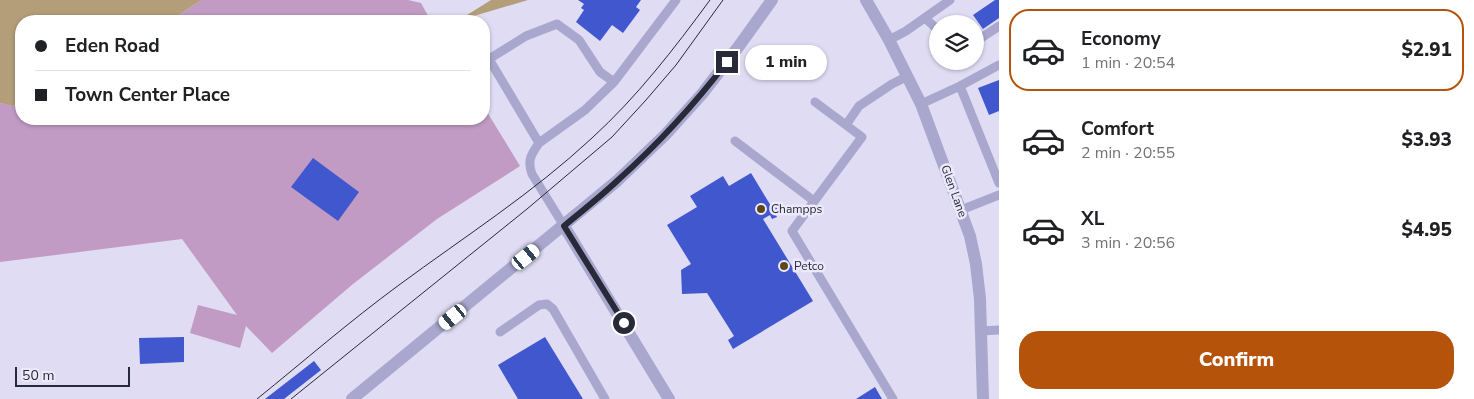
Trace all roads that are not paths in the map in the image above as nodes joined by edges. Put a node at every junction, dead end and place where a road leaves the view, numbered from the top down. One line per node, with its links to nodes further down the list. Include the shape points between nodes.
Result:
1 (676, 0): 14 (lane)
2 (772, 0): 25 (street, via 702,94 666,134)
3 (866, 0): 9 (street, Glen Lane)
4 (950, 0): 5 (lane)
5 (925, 18): 6 (lane); 9 (lane)
6 (929, 22)
7 (999, 26): 8 (lane)
8 (984, 36)
9 (889, 40): 13 (street, Glen Lane)
10 (490, 58): 14 (lane, via 526,36 557,24 579,40 600,72)
11 (490, 61): 20 (lane)
12 (999, 65): 15 (lane)
13 (908, 76): 17 (street, Glen Lane); 18 (lane, via 859,106)
14 (614, 82): 20 (lane, via 586,110)
15 (960, 86): 17 (lane); 21 (lane)
16 (815, 102): 18 (lane)
17 (921, 104): 24 (street, Glen Lane)
18 (846, 125): 23 (lane, via 862,137)
19 (735, 141): 23 (lane)
20 (539, 143): 25 (lane, via 528,165)
21 (999, 184)
22 (999, 195): 24 (lane)
23 (814, 201): 32 (lane, via 792,231)
24 (961, 210): 27 (street, Glen Lane, via 976,264)
25 (564, 226): 29 (street); 31 (street)
26 (999, 330): 27 (lane)
27 (982, 331): 33 (street, Glen Lane)
28 (500, 332): 30 (lane, via 539,305 546,304 553,309)
29 (352, 399)
30 (605, 399)
31 (670, 399)
32 (893, 399)
33 (983, 399)

